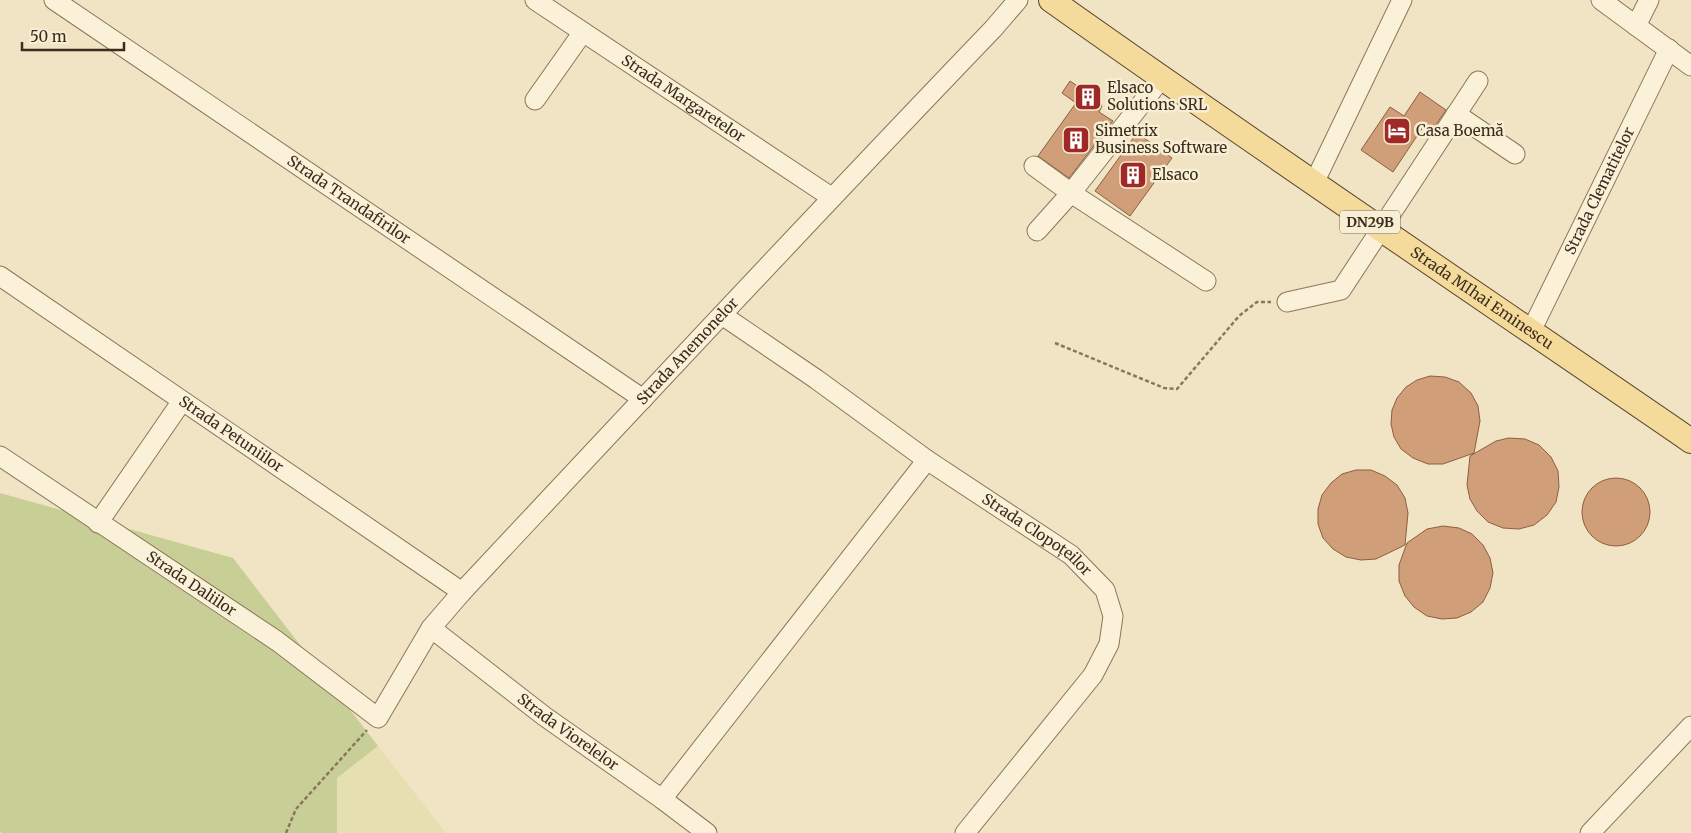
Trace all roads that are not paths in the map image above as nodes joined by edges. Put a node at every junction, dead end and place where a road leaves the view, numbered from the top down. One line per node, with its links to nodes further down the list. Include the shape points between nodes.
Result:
1 (54, 0): 28 (street, Strada Trandafirilor)
2 (535, 0): 9 (street, Strada Margaretelor)
3 (1018, 0): 20 (street, Strada Anemonelor)
4 (1051, 0): 12 (main road, Strada MIhai Eminescu / DN29B)
5 (1402, 0): 18 (street)
6 (1601, 0): 8 (street)
7 (1649, 0): 8 (street)
8 (1636, 26): 10 (street)
9 (584, 32): 14 (street); 20 (street, Strada Margaretelor)
10 (1669, 49): 11 (street); 27 (street, Strada Clematitelor)
11 (1691, 66)
12 (1162, 79): 18 (main road, Strada MIhai Eminescu / DN29B); 19 (street)
13 (1478, 81): 15 (street)
14 (536, 100)
15 (1456, 114): 16 (street); 21 (street)
16 (1515, 154)
17 (1034, 166): 19 (street)
18 (1314, 183): 21 (main road, Strada MIhai Eminescu / DN29B)
19 (1072, 193): 22 (street); 24 (street)
20 (830, 197): 26 (street, Strada Anemonelor)
21 (1380, 229): 25 (street, via 1341,290); 27 (main road, Strada MIhai Eminescu / DN29B)
22 (1037, 231)
23 (0, 276): 29 (street, Strada Petuniilor)
24 (1206, 281)
25 (1287, 302)
26 (722, 315): 28 (street, Strada Anemonelor); 32 (street, Strada Clopoțeilor)
27 (1531, 331): 30 (main road, Strada MIhai Eminescu / DN29B)
28 (643, 399): 34 (street, Strada Anemonelor)
29 (182, 401): 33 (street); 34 (street, Strada Petuniilor)
30 (1691, 441)
31 (0, 456): 33 (street, Strada Daliilor)
32 (927, 460): 38 (street); 40 (street, Strada Clopoțeilor, via 1071,555 1106,590 1113,616 1109,644 1093,675)
33 (98, 523): 36 (street, Strada Daliilor, via 277,641)
34 (462, 592): 35 (street, Strada Anemonelor)
35 (431, 628): 36 (street, Strada Anemonelor); 38 (street, Strada Viorelelor, via 544,716)
36 (378, 718)
37 (1691, 726): 41 (street)
38 (662, 798): 39 (street, Strada Viorelelor)
39 (707, 833)
40 (965, 833)
41 (1590, 833)

